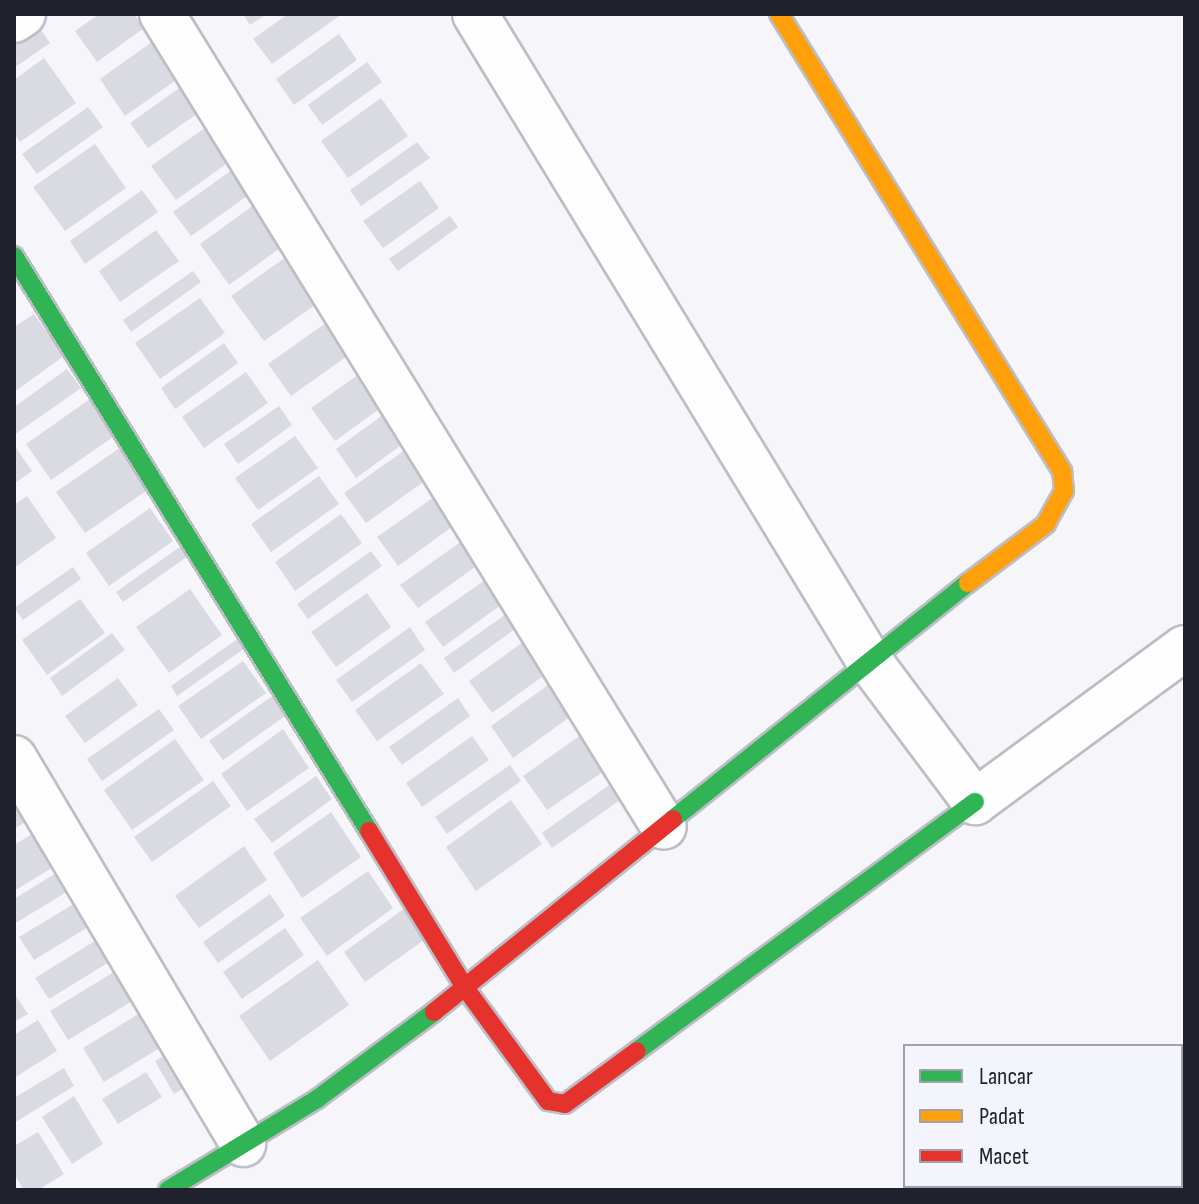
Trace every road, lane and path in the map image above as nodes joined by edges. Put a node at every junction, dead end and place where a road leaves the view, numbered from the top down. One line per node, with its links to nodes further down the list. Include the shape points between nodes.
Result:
1 (23, 14): 5 (street)
2 (162, 14): 11 (street)
3 (475, 14): 8 (street)
4 (779, 14): 8 (street, via 1062,471 1064,491 1046,524)
5 (14, 20)
6 (14, 256): 12 (street)
7 (1185, 648): 10 (street)
8 (868, 659): 10 (street); 11 (street)
9 (14, 758): 13 (street)
10 (975, 802): 12 (street, via 565,1104 548,1101)
11 (664, 827): 12 (street)
12 (466, 989): 13 (street, via 317,1099)
13 (243, 1144): 14 (street)
14 (168, 1190)

